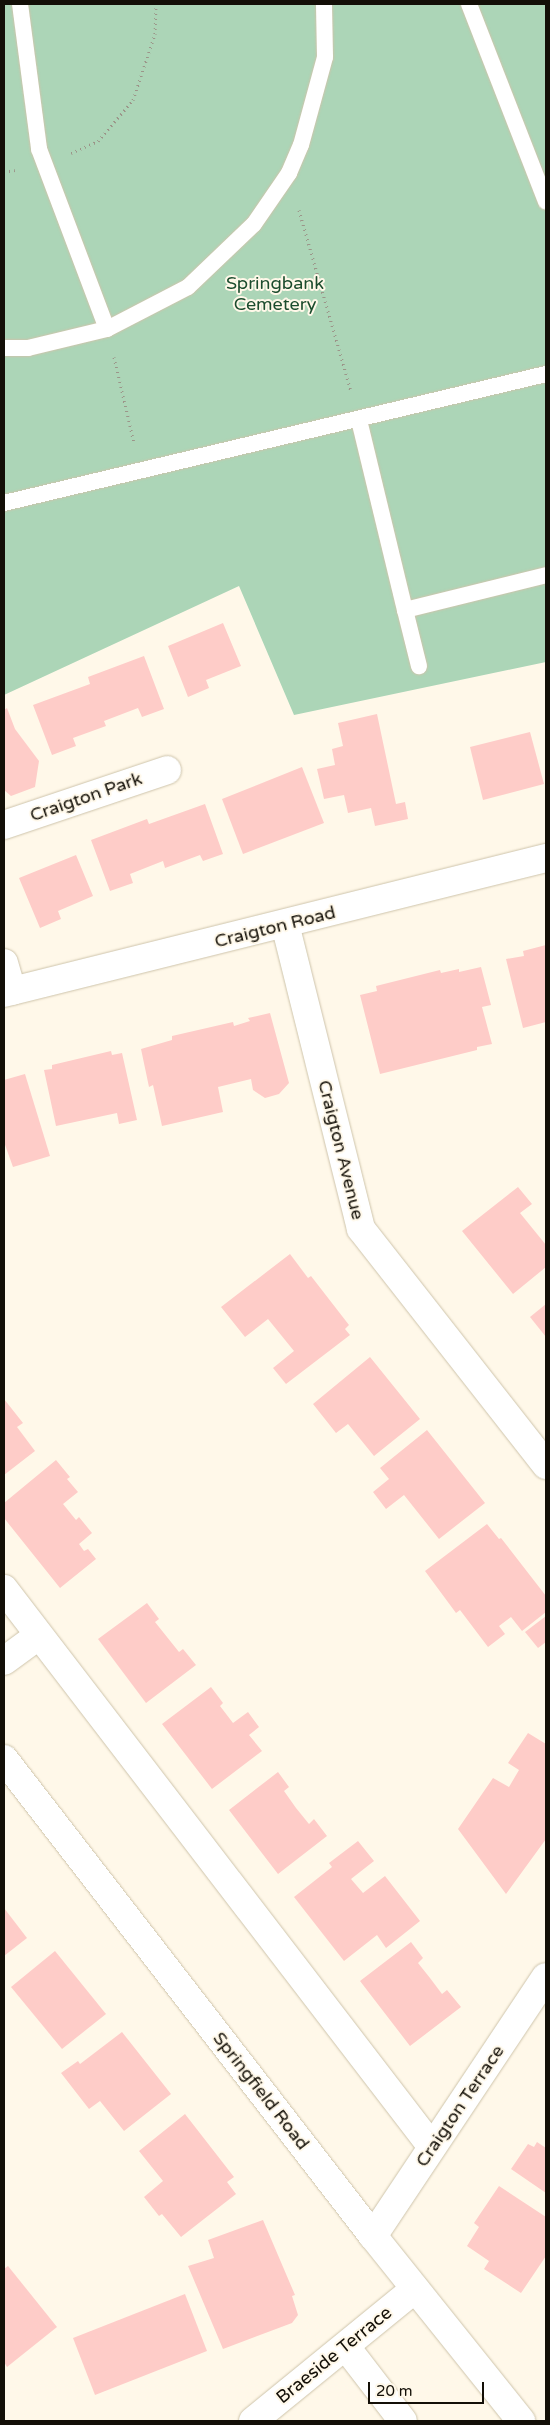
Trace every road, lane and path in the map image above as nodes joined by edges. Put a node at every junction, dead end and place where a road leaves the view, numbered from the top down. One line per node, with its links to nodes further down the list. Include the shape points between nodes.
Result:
1 (20, 4): 5 (lane, via 38,149)
2 (156, 4): 5 (path, via 155,34 133,100 98,141)
3 (324, 4): 6 (lane, via 325,57 301,145)
4 (469, 4): 7 (lane)
5 (44, 164): 8 (lane)
6 (289, 173): 8 (lane, via 254,224 188,287); 11 (path)
7 (546, 201)
8 (107, 329): 9 (lane, via 28,348); 12 (path)
9 (4, 348)
10 (546, 374): 11 (lane)
11 (359, 420): 12 (lane); 15 (lane)
12 (141, 471): 13 (lane)
13 (4, 503)
14 (546, 576): 15 (lane)
15 (405, 610): 16 (lane)
16 (419, 666)
17 (167, 770): 18 (street, Craigton Park)
18 (4, 825)
19 (546, 858): 20 (street, Craigton Road)
20 (286, 924): 22 (street, Craigton Road); 23 (street, Craigton Avenue, via 361,1229)
21 (4, 963): 22 (street)
22 (8, 992)
23 (546, 1465)
24 (4, 1589): 25 (street)
25 (38, 1636): 26 (street); 29 (street)
26 (4, 1661)
27 (4, 1759): 30 (street, Springfield Road)
28 (546, 1977): 29 (street, Craigton Terrace)
29 (432, 2148): 30 (street, Craigton Terrace)
30 (373, 2236): 31 (street, Springfield Road)
31 (415, 2289): 32 (street, Braeside Terrace); 35 (street, Springfield Road)
32 (346, 2347): 33 (street, Braeside Terrace); 34 (street)
33 (253, 2421)
34 (403, 2421)
35 (521, 2421)

